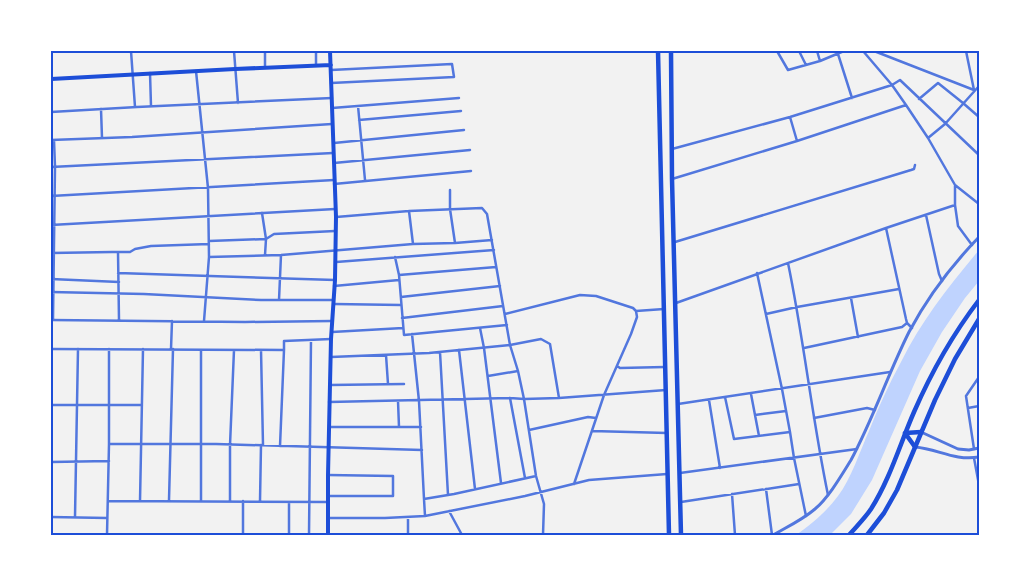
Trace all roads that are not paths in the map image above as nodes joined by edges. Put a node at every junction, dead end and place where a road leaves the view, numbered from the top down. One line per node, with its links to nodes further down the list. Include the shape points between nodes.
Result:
1 (131, 51): 23 (street)
2 (234, 51): 21 (street)
3 (265, 51): 19 (street)
4 (316, 51): 17 (street)
5 (330, 51): 20 (main road)
6 (658, 51): 131 (main road)
7 (671, 51): 58 (main road)
8 (777, 51): 18 (street, via 788,70)
9 (799, 51): 18 (street)
10 (817, 51): 16 (street)
11 (844, 51): 15 (street)
12 (863, 51): 27 (street)
13 (874, 51): 29 (street)
14 (966, 51): 29 (street)
15 (838, 54): 16 (street); 32 (street)
16 (820, 61): 18 (street)
17 (316, 65): 19 (main road); 20 (main road)
18 (806, 65)
19 (265, 67): 21 (main road)
20 (331, 67): 26 (main road); 26 (street, via 452,64 454,77)
21 (235, 69): 22 (main road); 34 (street)
22 (196, 71): 24 (main road); 36 (street)
23 (133, 74): 24 (main road); 25 (main road); 40 (street)
24 (150, 74): 38 (street)
25 (51, 79)
26 (331, 83): 30 (main road)
27 (892, 86): 32 (street); 33 (street, via 900,80); 37 (street)
28 (979, 86): 29 (street)
29 (974, 90): 35 (street)
30 (332, 98): 34 (street); 41 (main road)
31 (459, 98): 39 (street)
32 (852, 98): 45 (street)
33 (919, 98): 35 (street, via 938,83); 49 (street)
34 (238, 103): 36 (street)
35 (963, 103): 46 (street); 49 (street)
36 (198, 104): 38 (street); 51 (street)
37 (906, 105): 53 (street); 56 (street)
38 (151, 106): 40 (street)
39 (358, 106): 41 (street); 47 (street)
40 (135, 107): 42 (street)
41 (332, 108): 48 (main road)
42 (101, 109): 44 (street); 52 (street)
43 (461, 111): 47 (street)
44 (51, 112)
45 (790, 116): 56 (street); 58 (street)
46 (979, 117)
47 (359, 120): 55 (street)
48 (333, 124): 51 (street); 57 (main road)
49 (945, 124): 53 (street); 61 (street)
50 (464, 130): 55 (street)
51 (202, 132): 52 (street); 62 (street)
52 (102, 138): 54 (street)
53 (928, 138): 71 (street)
54 (53, 140): 66 (street)
55 (360, 140): 57 (street); 63 (street)
56 (797, 141): 68 (street)
57 (333, 143): 60 (main road)
58 (672, 149): 68 (main road)
59 (470, 150): 63 (street)
60 (334, 153): 62 (street); 64 (main road)
61 (979, 155)
62 (205, 159): 66 (street); 72 (street)
63 (362, 160): 64 (street); 69 (street)
64 (334, 163): 70 (main road)
65 (915, 165): 92 (street, via 911,170)
66 (53, 167): 74 (street)
67 (471, 171): 69 (street)
68 (672, 179): 92 (main road)
69 (365, 180): 70 (street)
70 (334, 182): 72 (street); 77 (main road)
71 (955, 185): 75 (street); 76 (street)
72 (208, 188): 74 (street); 82 (street)
73 (450, 190): 78 (street)
74 (53, 196): 84 (street)
75 (979, 204)
76 (955, 205): 81 (street); 94 (street, via 958,226)
77 (335, 209): 80 (street); 83 (main road)
78 (450, 209): 79 (street); 89 (street, via 484,209); 91 (street)
79 (409, 210): 83 (street); 93 (street)
80 (262, 213): 82 (street); 88 (street)
81 (926, 215): 85 (street); 114 (street)
82 (208, 216): 84 (street); 90 (street)
83 (336, 217): 86 (main road)
84 (53, 225): 98 (street)
85 (886, 228): 104 (street); 118 (street)
86 (335, 231): 88 (street, via 274,234); 95 (main road)
87 (979, 237): 94 (street)
88 (266, 239): 90 (street); 99 (street)
89 (492, 240): 91 (street); 96 (street)
90 (209, 242): 97 (street); 101 (street)
91 (455, 243): 93 (street)
92 (673, 243): 127 (main road)
93 (413, 244): 95 (street)
94 (972, 245): 114 (street)
95 (335, 250): 100 (street); 103 (main road)
96 (494, 250): 102 (street); 105 (street)
97 (118, 252): 98 (street); 106 (street)
98 (52, 253): 111 (street)
99 (265, 255): 100 (street); 101 (street)
100 (281, 255): 110 (street)
101 (209, 257): 109 (street)
102 (396, 257): 103 (street); 108 (street)
103 (335, 262): 112 (main road)
104 (788, 263): 107 (street); 130 (street)
105 (496, 267): 108 (street); 117 (street)
106 (118, 273): 109 (street); 115 (street)
107 (757, 274): 127 (street); 134 (street)
108 (399, 275): 113 (street)
109 (208, 276): 110 (street); 121 (street)
110 (280, 278): 112 (street); 124 (street)
111 (52, 279): 115 (street); 119 (street)
112 (335, 280): 116 (main road)
113 (399, 280): 116 (street); 122 (street)
114 (942, 281): 146 (street)
115 (119, 282): 120 (street)
116 (334, 286): 126 (main road)
117 (500, 286): 122 (street); 129 (street)
118 (899, 289): 123 (street); 142 (street)
119 (52, 292): 120 (street); 137 (street)
120 (119, 294): 121 (street); 138 (street)
121 (206, 297): 124 (street); 140 (street)
122 (401, 297): 128 (street)
123 (850, 298): 130 (street); 149 (street)
124 (279, 300): 126 (street)
125 (979, 300): 214 (main road, via 941,358)
126 (333, 302): 128 (street); 141 (main road)
127 (675, 303): 198 (main road)
128 (401, 306): 135 (street)
129 (503, 306): 133 (street); 135 (street)
130 (797, 307): 134 (street); 154 (street)
131 (664, 309): 132 (street); 170 (main road)
132 (636, 311): 133 (street, via 596,296 580,295); 169 (street, via 637,317)
133 (505, 314): 143 (street)
134 (766, 314): 179 (street)
135 (402, 318): 144 (street)
136 (979, 319): 212 (main road, via 955,358)
137 (52, 320): 138 (street)
138 (120, 320): 139 (street)
139 (172, 321): 140 (street); 159 (street)
140 (204, 321): 141 (street)
141 (332, 321): 147 (main road)
142 (907, 323): 146 (street); 149 (street)
143 (507, 325): 145 (street); 152 (street)
144 (403, 328): 147 (street); 148 (street, via 404,335)
145 (480, 328): 148 (street); 153 (street)
146 (912, 328): 172 (street)
147 (331, 332): 150 (main road)
148 (412, 334): 166 (street)
149 (858, 337): 154 (street)
150 (331, 339): 151 (street); 168 (main road)
151 (311, 340): 163 (street, via 284,341); 223 (street)
152 (510, 344): 153 (street); 171 (street); 184 (street, via 541,339 550,344)
153 (484, 348): 164 (street); 173 (street)
154 (804, 348): 178 (street)
155 (51, 349): 156 (street)
156 (78, 349): 157 (street); 195 (street)
157 (109, 349): 158 (street); 196 (street)
158 (143, 349): 159 (street); 197 (street)
159 (172, 349): 160 (street); 218 (street)
160 (201, 350): 161 (street); 219 (street)
161 (234, 350): 162 (street); 220 (street)
162 (261, 350): 163 (street); 221 (street)
163 (284, 350): 222 (street)
164 (459, 350): 165 (street); 189 (street)
165 (440, 352): 166 (street); 188 (street)
166 (415, 354): 167 (street); 192 (street)
167 (386, 355): 168 (street); 175 (street)
168 (331, 357): 177 (main road)
169 (617, 366): 170 (street); 182 (street)
170 (665, 367): 180 (main road)
171 (518, 371): 173 (street); 187 (street)
172 (891, 372): 178 (street); 201 (street)
173 (488, 377): 186 (street)
174 (979, 377): 200 (street, via 966,396)
175 (388, 384): 176 (street); 177 (street)
176 (404, 384)
177 (330, 385): 193 (main road)
178 (808, 385): 179 (street); 205 (street)
179 (782, 389): 181 (street); 202 (street)
180 (666, 390): 182 (street); 213 (main road)
181 (751, 394): 185 (street); 203 (street)
182 (604, 395): 184 (street); 204 (street)
183 (510, 398): 186 (street); 187 (street); 241 (street)
184 (559, 398): 187 (street)
185 (725, 398): 190 (street); 215 (street, via 734,440)
186 (490, 399): 189 (street); 242 (street)
187 (524, 399): 209 (street)
188 (443, 400): 189 (street); 192 (street); 250 (street)
189 (465, 400): 246 (street)
190 (709, 400): 198 (street); 236 (street)
191 (398, 401): 192 (street); 193 (street); 207 (street)
192 (419, 401): 208 (street)
193 (330, 402): 206 (main road)
194 (51, 405): 195 (street)
195 (77, 405): 196 (street); 235 (street)
196 (109, 405): 197 (street); 216 (street)
197 (142, 405): 217 (street)
198 (677, 405): 237 (main road)
199 (979, 406): 200 (street)
200 (968, 408): 228 (street)
201 (874, 410): 205 (street, via 867,408); 227 (street)
202 (786, 411): 203 (street); 211 (street)
203 (755, 415): 215 (street)
204 (596, 418): 209 (street); 210 (street)
205 (814, 418): 230 (street)
206 (329, 427): 207 (street); 225 (main road)
207 (399, 427): 208 (street)
208 (420, 427): 229 (street)
209 (529, 430): 240 (street)
210 (592, 431): 213 (street); 243 (street)
211 (790, 432): 215 (street); 231 (street)
212 (921, 432): 214 (main road); 224 (main road); 228 (street, via 958,449)
213 (667, 433): 238 (main road)
214 (905, 433): 224 (main road); 285 (main road, via 884,486 870,510)
215 (759, 436)
216 (109, 444): 217 (street); 233 (street)
217 (141, 444): 218 (street); 255 (street)
218 (171, 444): 219 (street); 256 (street)
219 (200, 444): 220 (street); 257 (street)
220 (230, 444): 221 (street); 258 (street)
221 (262, 445): 222 (street); 260 (street)
222 (280, 446): 223 (street)
223 (310, 447): 225 (street); 262 (street)
224 (915, 447): 232 (street, via 953,457); 286 (main road, via 884,514)
225 (329, 448): 229 (street); 239 (main road)
226 (979, 448): 228 (street)
227 (857, 449): 230 (street); 251 (street)
228 (974, 449)
229 (422, 450): 253 (street)
230 (820, 455): 231 (street); 251 (street)
231 (794, 458): 236 (street); 244 (street)
232 (977, 458): 245 (street)
233 (109, 461): 235 (street); 254 (street)
234 (51, 462): 235 (street)
235 (76, 462): 268 (street)
236 (720, 468): 237 (street)
237 (678, 473): 264 (main road)
238 (668, 474): 243 (street); 281 (main road)
239 (328, 475): 252 (main road); 252 (street, via 393,476 394,496)
240 (536, 476): 241 (street); 248 (street)
241 (525, 478): 242 (street)
242 (501, 484): 246 (street)
243 (574, 484): 248 (street)
244 (799, 484): 247 (street); 267 (street)
245 (979, 485)
246 (475, 489): 250 (street)
247 (766, 489): 249 (street); 284 (street)
248 (541, 492): 265 (street); 280 (street)
249 (732, 494): 264 (street); 283 (street)
250 (448, 495): 253 (street)
251 (828, 495): 267 (street)
252 (328, 496): 263 (main road)
253 (424, 499): 266 (street)
254 (108, 501): 255 (street); 271 (street)
255 (140, 501): 256 (street)
256 (169, 501): 257 (street)
257 (201, 501): 258 (street)
258 (230, 501): 259 (street)
259 (243, 501): 260 (street); 274 (street)
260 (260, 501): 261 (street)
261 (289, 502): 262 (street); 275 (street)
262 (310, 502): 263 (street); 276 (street)
263 (327, 502): 272 (main road)
264 (680, 502): 282 (main road)
265 (449, 511): 266 (street); 279 (street)
266 (425, 516): 269 (street)
267 (806, 516): 284 (street)
268 (75, 517): 270 (street); 271 (street)
269 (408, 517): 272 (street); 278 (street)
270 (51, 518)
271 (107, 518): 273 (street)
272 (328, 518): 277 (main road)
273 (107, 535)
274 (244, 535)
275 (289, 535)
276 (310, 535)
277 (328, 535)
278 (408, 535)
279 (462, 535)
280 (543, 535)
281 (669, 535)
282 (681, 535)
283 (735, 535)
284 (772, 535)
285 (848, 535)
286 (867, 535)

